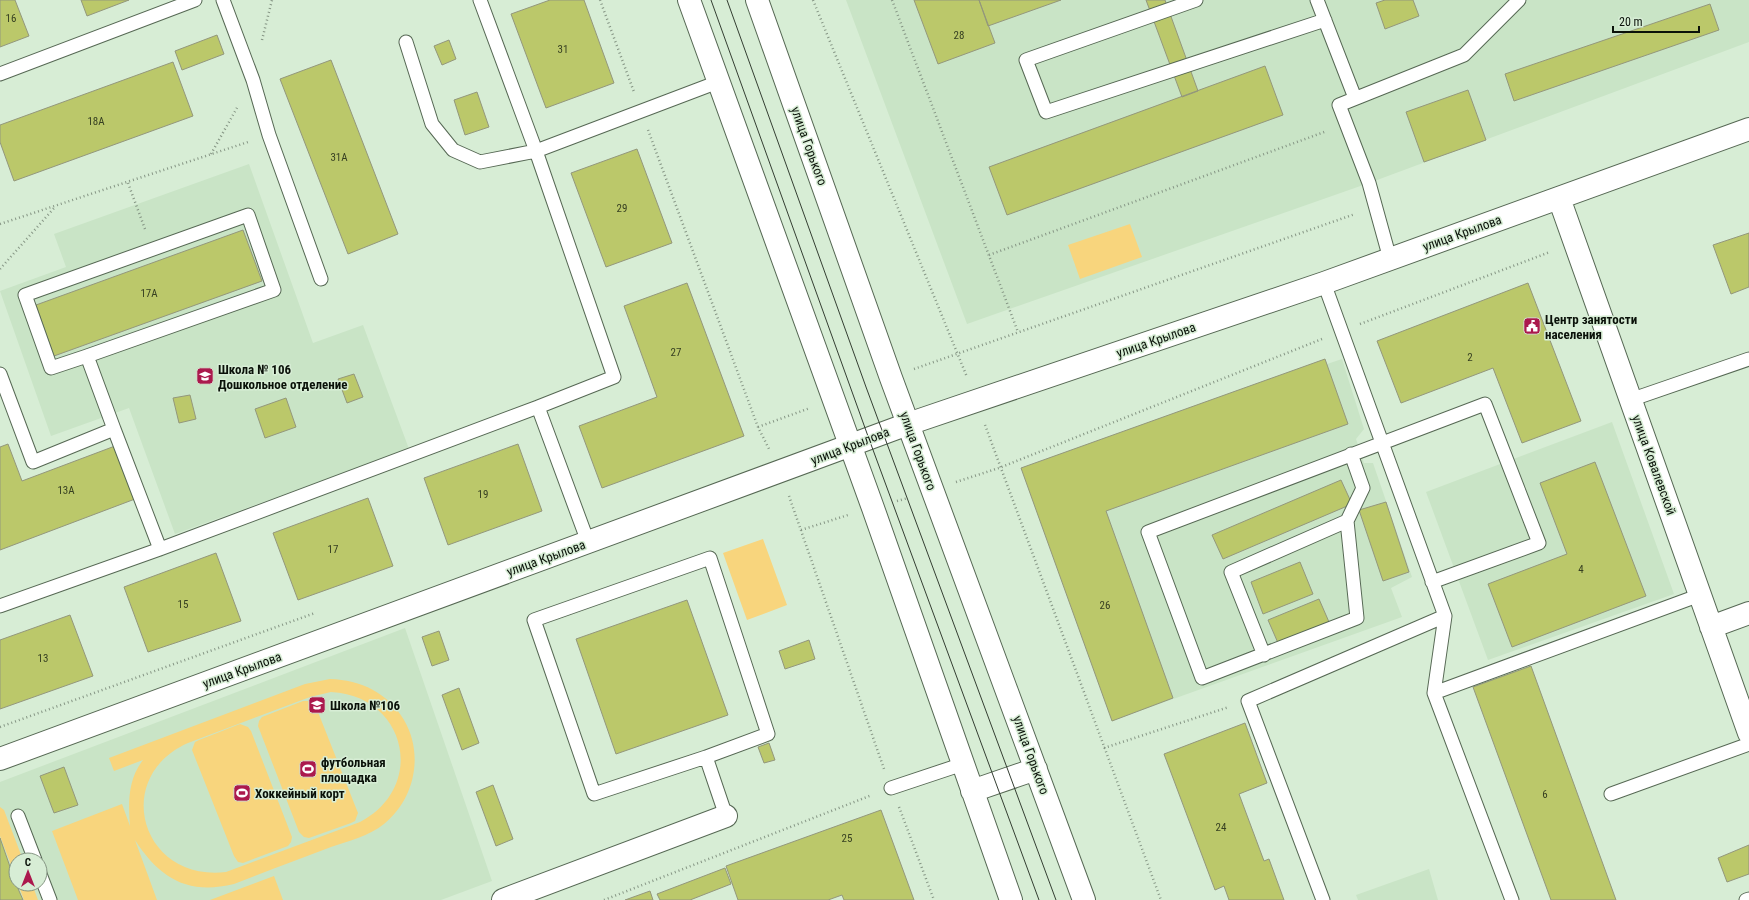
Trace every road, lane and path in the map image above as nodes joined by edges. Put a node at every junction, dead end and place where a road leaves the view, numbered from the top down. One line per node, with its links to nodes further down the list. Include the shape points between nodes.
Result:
1 (195, 0): 13 (lane)
2 (223, 0): 18 (lane, via 253,80)
3 (480, 0): 19 (lane)
4 (689, 0): 14 (street)
5 (757, 0): 38 (street, улица Горького)
6 (813, 0): 34 (path)
7 (892, 0): 27 (path)
8 (1196, 0): 11 (lane, via 1026,60 1046,112)
9 (1317, 0): 11 (lane)
10 (1519, 0): 15 (lane, via 1464,55)
11 (1325, 20): 15 (lane)
12 (406, 42): 19 (lane, via 432,124 453,150 480,162)
13 (0, 74)
14 (718, 82): 19 (lane); 39 (street)
15 (1355, 98): 16 (lane, via 1339,105)
16 (1346, 123): 23 (lane); 27 (path)
17 (1749, 129): 21 (street, улица Крылова)
18 (269, 135): 20 (path); 30 (lane)
19 (536, 151): 42 (lane, via 614,377)
20 (128, 183): 22 (path); 26 (path)
21 (1559, 198): 25 (street, улица Ковалевской); 28 (street, улица Крылова)
22 (55, 206): 24 (path); 29 (path)
23 (1376, 207): 28 (lane); 33 (path)
24 (0, 224)
25 (1575, 243): 32 (path); 41 (street, улица Ковалевской)
26 (153, 250): 35 (lane, via 25,296 51,368); 35 (lane, via 248,215 274,290)
27 (989, 255): 33 (path)
28 (1390, 259): 31 (street, улица Крылова)
29 (0, 270)
30 (321, 279)
31 (1324, 283): 32 (lane); 40 (street, улица Крылова)
32 (1342, 331): 46 (lane); 49 (path)
33 (1018, 332): 34 (path)
34 (958, 353): 38 (path); 40 (path)
35 (87, 356): 45 (lane)
36 (1749, 359): 41 (lane)
37 (0, 374): 45 (lane, via 33,462)
38 (891, 378): 43 (street, улица Горького)
39 (833, 399): 44 (path); 47 (street)
40 (976, 400): 43 (street, улица Крылова); 49 (path)
41 (1630, 400): 57 (street, улица Ковалевской)
42 (538, 406): 54 (lane); 55 (lane)
43 (908, 424): 47 (street, улица Крылова); 50 (street, улица Горького)
44 (758, 427)
45 (114, 429): 55 (lane)
46 (1382, 442): 48 (lane); 56 (lane); 56 (lane, via 1485,404 1539,543)
47 (850, 446): 51 (street); 54 (street, улица Крылова)
48 (1351, 454): 52 (lane, via 1363,488); 62 (lane, via 1148,532 1202,678)
49 (999, 468): 50 (path); 67 (path)
50 (932, 489): 51 (path); 71 (street, улица Горького)
51 (873, 508): 53 (path); 70 (street)
52 (1347, 521): 62 (lane, via 1357,618); 62 (lane, via 1231,572)
53 (801, 530)
54 (588, 542): 69 (street, улица Крылова)
55 (160, 549): 58 (lane)
56 (1432, 582): 60 (lane)
57 (1700, 595): 61 (street, улица Ковалевской); 63 (lane)
58 (0, 606)
59 (1749, 613): 61 (street)
60 (1445, 616): 63 (lane); 64 (lane)
61 (1711, 627): 65 (street, улица Ковалевской)
62 (1264, 655)
63 (1434, 693): 85 (lane)
64 (1248, 701): 67 (path); 84 (lane)
65 (1749, 733)
66 (1749, 744): 74 (lane)
67 (1104, 748): 83 (path)
68 (706, 757): 68 (lane, via 594,794 534,620 710,558 768,734); 76 (lane)
69 (0, 759)
70 (963, 764): 72 (lane); 73 (street)
71 (1036, 769): 73 (street); 82 (street, улица Горького)
72 (891, 788): 80 (path)
73 (972, 791): 81 (street)
74 (1611, 794)
75 (18, 816): 77 (lane)
76 (726, 816): 79 (street)
77 (32, 852)
78 (1749, 899): 86 (lane)
79 (504, 900)
80 (604, 900)
81 (1011, 900)
82 (1084, 900)
83 (1160, 900)
84 (1323, 900)
85 (1512, 900)
86 (1746, 900)

